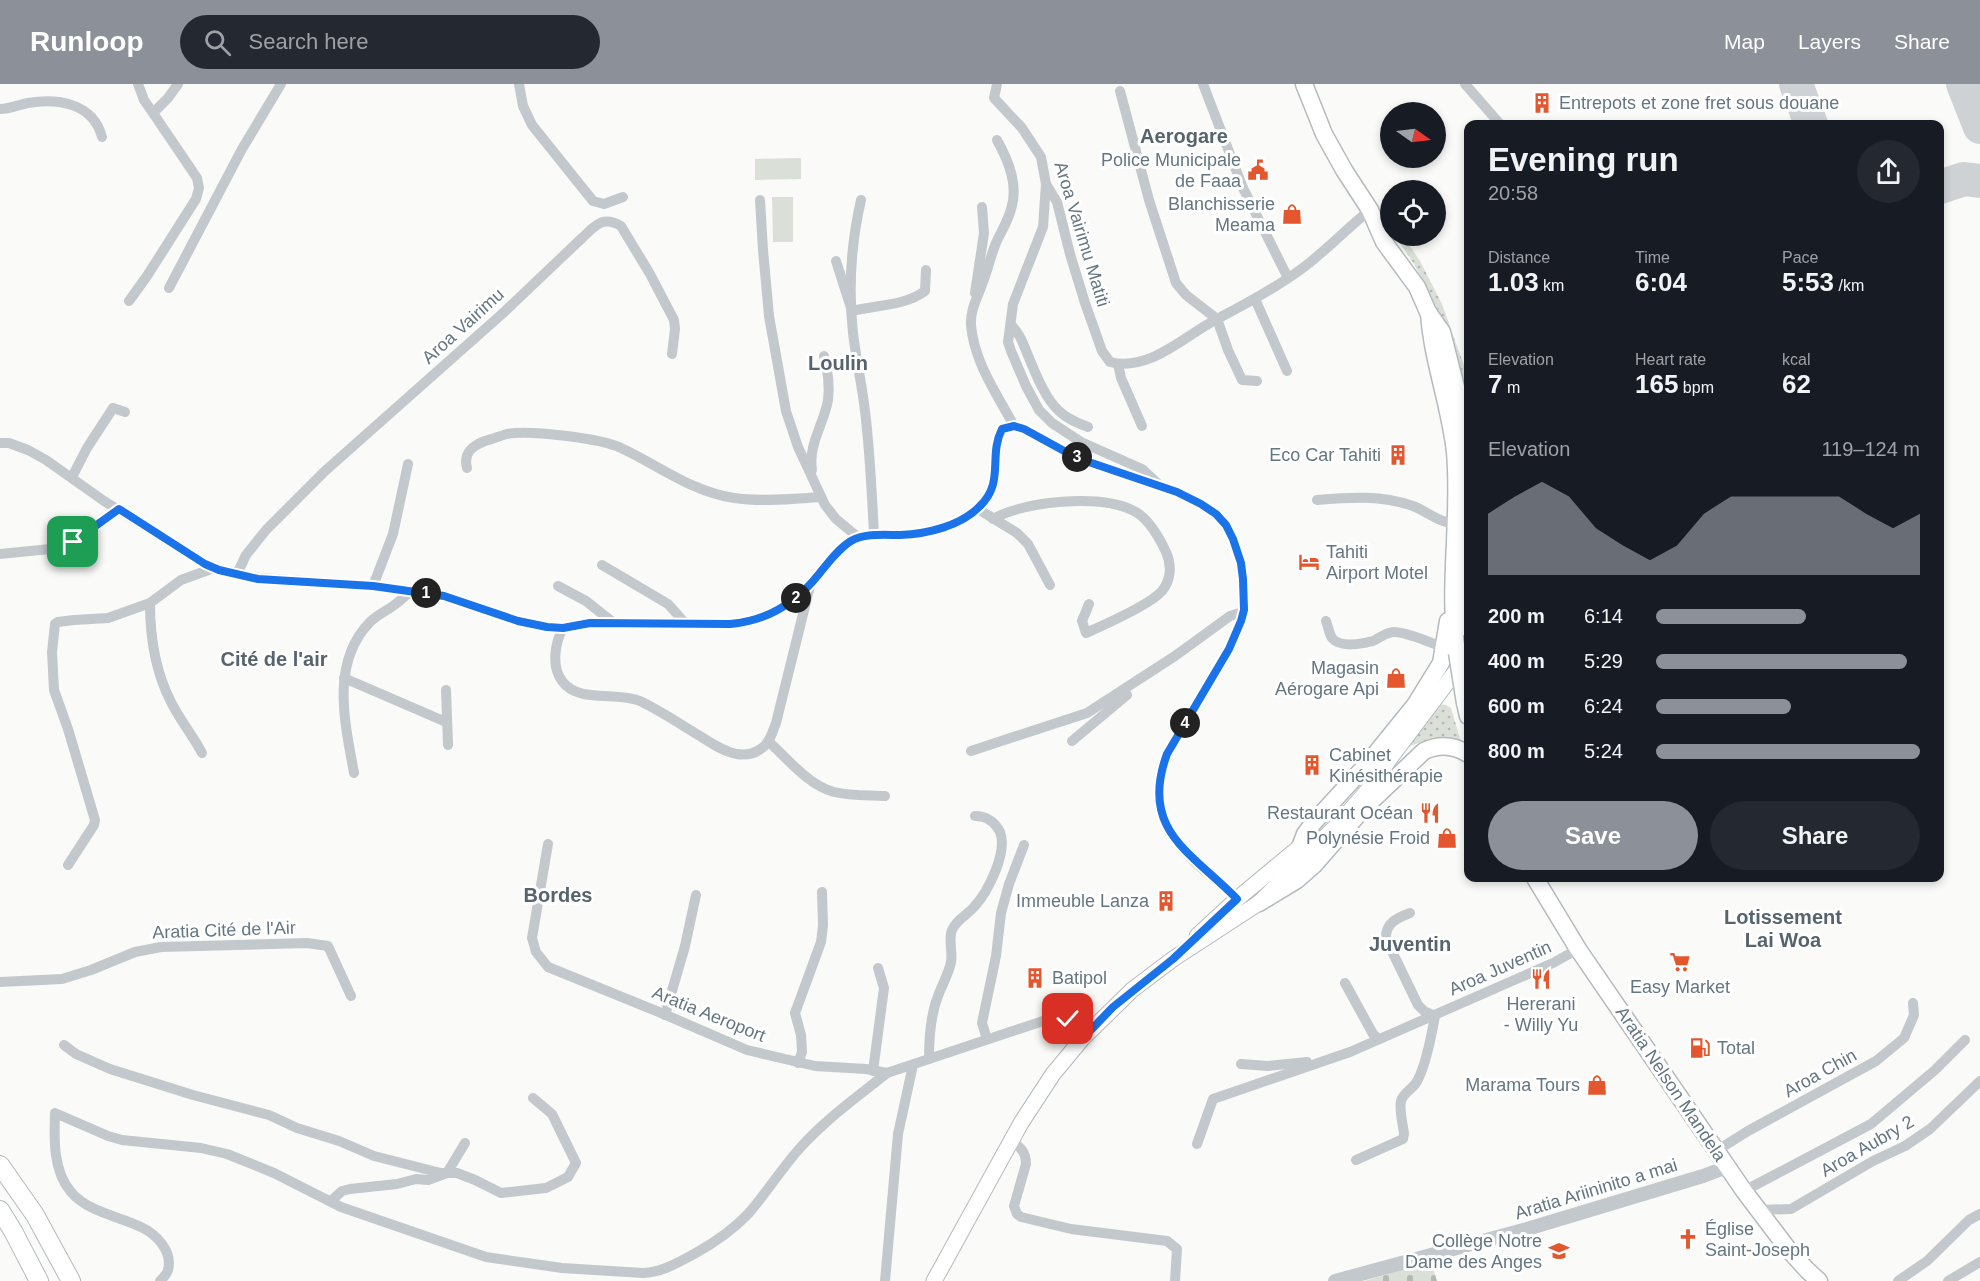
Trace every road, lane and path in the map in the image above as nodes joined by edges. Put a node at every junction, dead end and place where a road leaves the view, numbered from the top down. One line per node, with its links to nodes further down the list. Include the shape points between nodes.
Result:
1 (138, 84): 11 (street)
2 (178, 84): 11 (street)
3 (281, 84): 24 (street)
4 (519, 84): 16 (street, via 532,125 593,201 604,204)
5 (997, 84): 15 (street, Aroa Vairimu Matiti, via 994,98 1036,147)
6 (1203, 84): 23 (street, via 1243,188)
7 (1304, 84): 20 (main road, via 1324,134)
8 (1465, 84): 12 (street)
9 (1120, 91): 30 (street, via 1176,283)
10 (0, 109): 13 (street, via 41,102 72,104 95,120)
11 (153, 113): 27 (street, via 197,178 199,188 196,200)
12 (1490, 119)
13 (102, 137)
14 (996, 140): 25 (street, via 1010,171 1014,198)
15 (1046, 184): 31 (street, via 1043,227 1013,304); 34 (street, Aroa Vairimu Matiti, via 1057,202 1102,351 1110,362)
16 (624, 197)
17 (760, 200): 46 (street, via 769,316 782,391 798,447)
18 (861, 200): 28 (street, via 853,243)
19 (982, 207): 25 (street, via 984,233)
20 (1370, 210): 23 (street); 29 (main road, via 1384,242 1417,287)
21 (836, 261): 28 (street)
22 (926, 270): 28 (street, via 924,291 919,296)
23 (1288, 278): 26 (street)
24 (169, 288)
25 (975, 299): 38 (street, via 971,324 978,357)
26 (1255, 299): 30 (street); 35 (street)
27 (129, 301)
28 (852, 311): 54 (street, via 872,477)
29 (1428, 312): 41 (main road, via 1442,332); 53 (main road, via 1455,452)
30 (1217, 319): 34 (street, via 1162,352 1132,364); 36 (street, via 1242,380)
31 (1011, 325): 40 (street, via 1020,333 1035,372 1057,410); 47 (street, via 1008,342 1039,410 1081,442 1142,470)
32 (672, 354): 59 (street, Aroa Vairimu, via 674,320 660,292 621,226 614,221 602,221 325,471 266,530)
33 (824, 356): 46 (street, via 830,381 810,460)
34 (1118, 364): 39 (street, Aroa Vairimu Matiti)
35 (1287, 370)
36 (1257, 381)
37 (125, 412): 45 (street, via 113,408)
38 (1014, 426): 47 (street, via 1077,458); 51 (street, via 1002,429 999,435 996,477 988,498)
39 (1143, 426)
40 (1088, 427)
41 (1464, 429)
42 (0, 443): 45 (street, via 28,450)
43 (408, 464): 62 (street, via 393,534)
44 (467, 468): 48 (street, via 467,454 473,446 507,434 542,435 618,446 691,485 734,498)
45 (72, 477): 50 (street)
46 (814, 484): 48 (street)
47 (1160, 486): 67 (street, via 1201,504 1226,525 1241,563)
48 (821, 497): 55 (street, via 836,519)
49 (1317, 500): 53 (street, via 1357,496 1396,501 1431,513 1445,523)
50 (119, 509): 56 (street, via 73,542 50,549); 58 (street)
51 (978, 509): 52 (street); 54 (street, via 933,531)
52 (993, 519): 61 (street, via 1028,544); 66 (street, via 1011,510 1065,501 1116,505 1133,510 1144,519 1168,557 1170,566 1162,591 1148,603 1086,633 1082,621)
53 (1456, 524): 72 (main road, via 1452,600)
54 (874, 535): 55 (street)
55 (859, 538): 60 (street, via 842,549)
56 (0, 554)
57 (602, 565): 70 (street, via 668,604)
58 (214, 568): 59 (street); 65 (street, via 181,580)
59 (237, 574): 62 (street, via 258,579)
60 (810, 585): 70 (street, via 790,603 753,621); 78 (street, via 776,723)
61 (1050, 585)
62 (373, 586): 64 (street)
63 (558, 586): 69 (street, via 586,601)
64 (411, 591): 71 (street, via 444,596 532,625); 74 (street, via 364,628)
65 (150, 603): 83 (street, via 150,627 161,678); 91 (street, via 108,618 55,624 54,690 95,820)
66 (1089, 604)
67 (1243, 612): 73 (street, via 1230,616); 95 (street, via 1229,649 1167,754 1160,771 1158,796 1166,823 1183,850)
68 (1326, 621): 72 (street, via 1330,636 1342,644 1373,641 1395,632)
69 (615, 624): 70 (street); 71 (street)
70 (686, 624)
71 (563, 628): 78 (street, via 556,648 557,666 562,681 576,692 638,700 713,744 739,754 759,750)
72 (1456, 652): 76 (main road, bridge); 84 (main road); 90 (main road, via 1368,763 1314,822)
73 (1158, 667): 79 (street); 81 (street, via 1076,717)
74 (344, 678): 77 (street); 85 (street, via 344,718)
75 (446, 690): 77 (street)
76 (1464, 693)
77 (446, 722): 80 (street)
78 (768, 741): 86 (street, via 822,787 853,795)
79 (1072, 741)
80 (448, 745)
81 (971, 751)
82 (1464, 752): 95 (main road, via 1447,746 1424,751 1297,880)
83 (202, 753)
84 (1391, 757): 90 (main road); 95 (main road, via 1346,815)
85 (354, 773)
86 (885, 796)
87 (975, 816): 110 (street, via 983,816 998,827 1000,858 975,906 951,932 951,962 931,1021)
88 (548, 844): 103 (street, Aratia Aeroport, via 532,938 536,952 548,968)
89 (1024, 845): 106 (street, via 1001,913 982,1023)
90 (1300, 847): 95 (main road)
91 (68, 865)
92 (1537, 882): 97 (main road, Aratia Nelson Mandela)
93 (822, 892): 112 (street, via 821,942 795,1013 801,1035)
94 (696, 895): 103 (street)
95 (1247, 905): 105 (main road, via 1132,990)
96 (1410, 913): 104 (street, Aroa Juventin, via 1396,918 1386,931 1386,939 1418,1005)
97 (1578, 949): 104 (street, Aroa Juventin); 122 (main road, Aratia Nelson Mandela)
98 (878, 968): 115 (street, via 884,988)
99 (0, 982): 101 (street, Aratia Cité de l'Air, via 62,978 161,947 307,943 328,946)
100 (1345, 983): 107 (street)
101 (351, 996)
102 (1913, 1003): 122 (street, Aroa Chin, via 1914,1015 1904,1038 1876,1061)
103 (665, 1015): 112 (street, Aratia Aeroport, via 747,1050)
104 (1435, 1016): 107 (street, Aroa Juventin); 123 (street, Aroa Juventin, via 1416,1083 1402,1098 1403,1139)
105 (1089, 1032): 106 (street, Aratia Aeroport, via 1077,1023 1058,1018); 119 (main road, via 1053,1074)
106 (987, 1039): 110 (street, Aratia Aeroport)
107 (1378, 1039): 111 (street, Aroa Juventin)
108 (1965, 1040): 127 (street, via 1871,1124)
109 (64, 1045): 126 (street, via 110,1069 269,1115 374,1156)
110 (929, 1059): 114 (street, Aratia Aeroport)
111 (1326, 1060): 113 (street, Aroa Juventin, via 1268,1066); 121 (street, Aroa Juventin, via 1213,1099)
112 (798, 1063): 115 (street, Aratia Aeroport)
113 (1241, 1064)
114 (913, 1065): 116 (street, Aratia Aeroport); 137 (street, via 898,1134)
115 (873, 1071): 116 (street, Aratia Aeroport)
116 (887, 1073): 128 (street, via 813,1135 737,1224 710,1245 655,1272 562,1268 486,1257)
117 (1980, 1081): 130 (street, Aroa Aubry 2, via 1930,1129 1905,1146 1791,1209)
118 (533, 1098): 126 (street, via 552,1114 576,1163 568,1177 546,1188 501,1193 457,1173)
119 (1012, 1141): 132 (main road); 140 (street, via 1026,1157 1014,1206 1017,1214 1071,1229 1167,1240 1177,1250)
120 (465, 1143): 126 (street)
121 (1197, 1144)
122 (1716, 1151): 125 (main road, Aratia Nelson Mandela)
123 (1356, 1160)
124 (0, 1165): 135 (highway)
125 (1727, 1167): 127 (main road, Aratia Nelson Mandela); 141 (street, Aratia Ariininito a mai, via 1527,1229)
126 (447, 1173): 128 (street, via 428,1180 350,1189)
127 (1744, 1191): 130 (main road, Aratia Nelson Mandela)
128 (331, 1201): 136 (street, via 228,1154 122,1140 55,1113 54,1136 62,1180 73,1195 88,1205 142,1227 164,1245 168,1271)
129 (0, 1210): 134 (highway)
130 (1757, 1210): 142 (main road, Aratia Nelson Mandela)
131 (1980, 1214): 143 (street)
132 (957, 1242): 138 (main road); 139 (main road)
133 (1980, 1262): 144 (street)
134 (39, 1281)
135 (71, 1281)
136 (160, 1281)
137 (885, 1281)
138 (934, 1281)
139 (942, 1281)
140 (1175, 1281)
141 (1335, 1281)
142 (1820, 1281)
143 (1898, 1281)
144 (1948, 1281)

